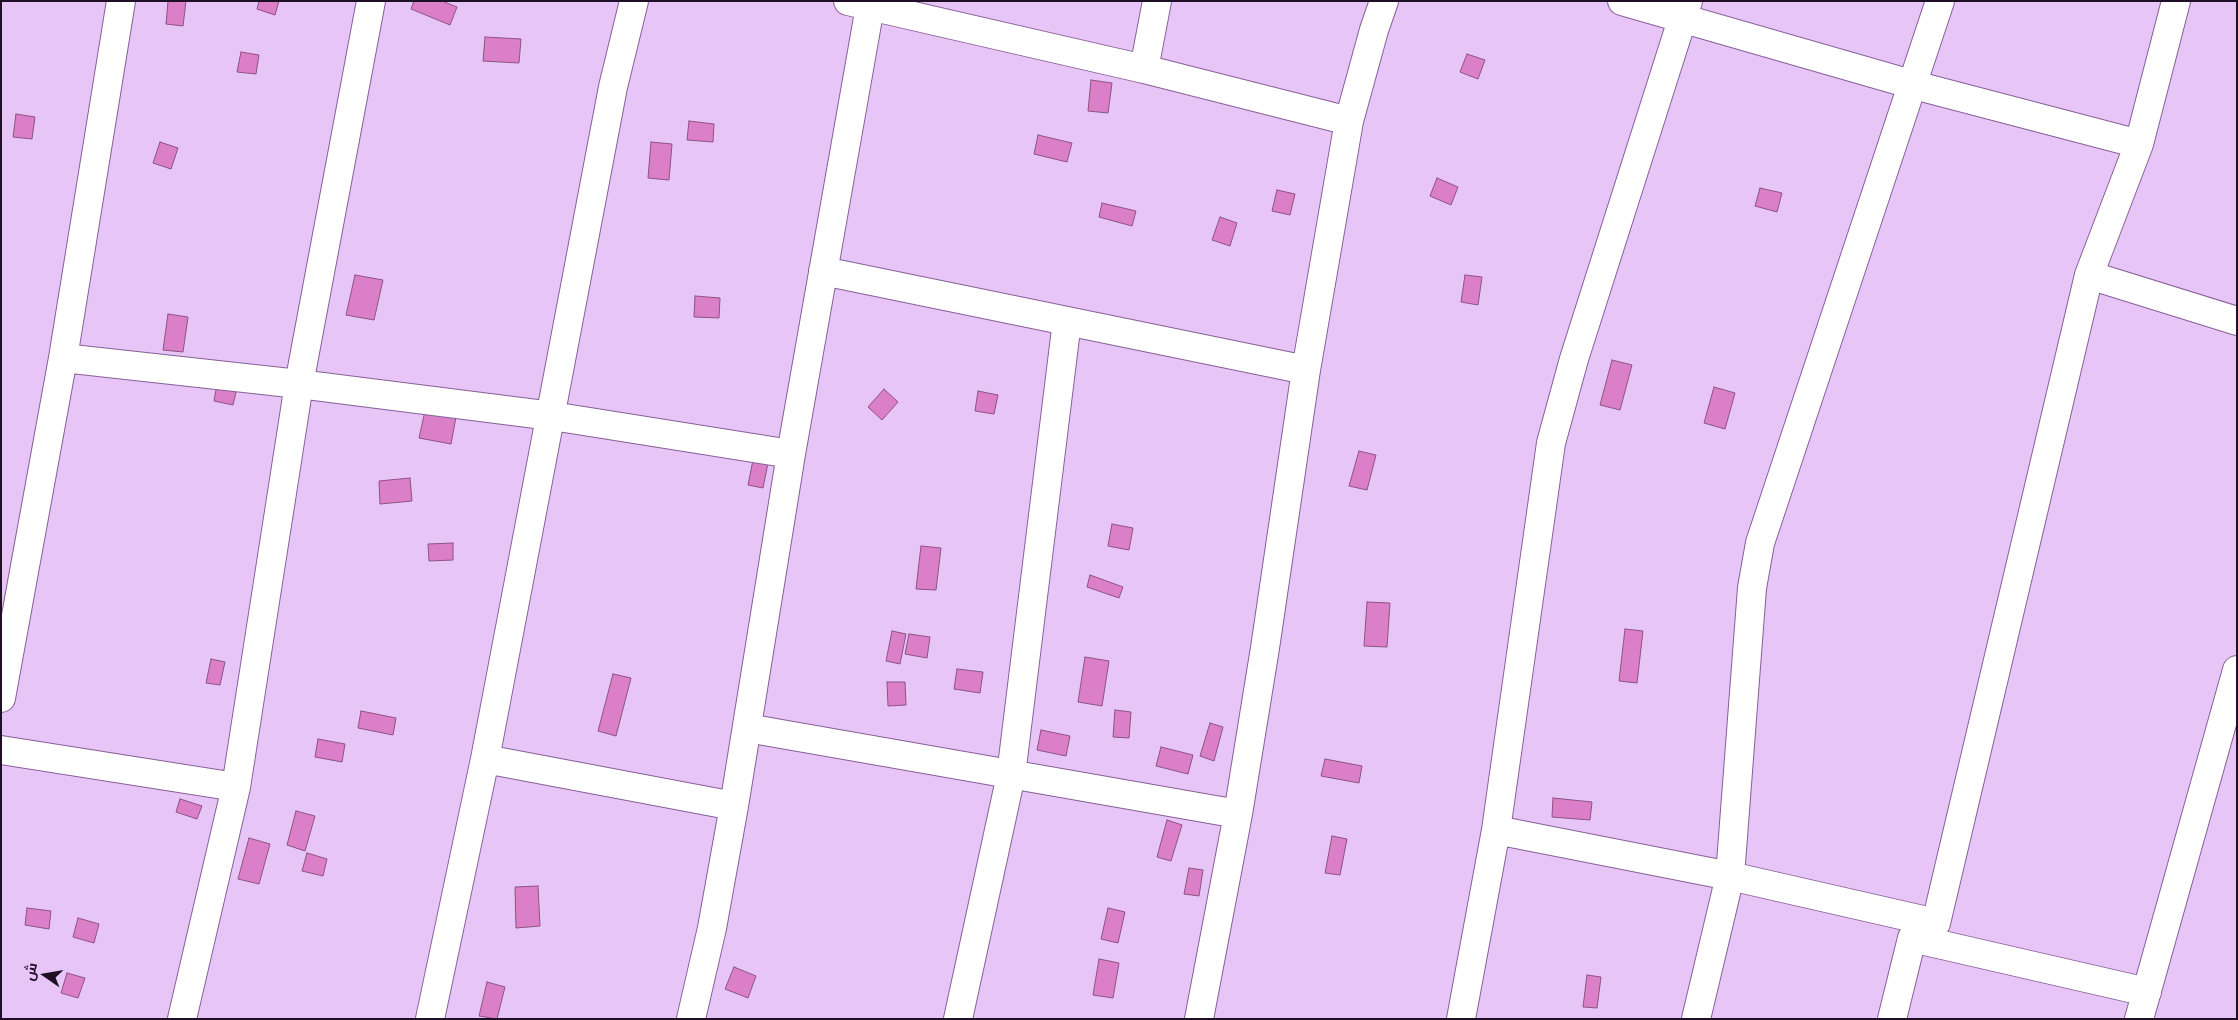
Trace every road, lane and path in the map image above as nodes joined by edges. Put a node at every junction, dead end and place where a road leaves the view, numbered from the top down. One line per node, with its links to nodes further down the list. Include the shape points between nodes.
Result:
1 (121, 1): 19 (street)
2 (371, 1): 21 (street)
3 (634, 1): 22 (street, via 613,87)
4 (1157, 1): 11 (street)
5 (1384, 1): 13 (street)
6 (1622, 1): 10 (street)
7 (1940, 1): 12 (street)
8 (2176, 1): 14 (street)
9 (863, 3): 11 (street); 15 (street)
10 (1685, 10): 12 (street); 33 (street, via 1574,359 1551,443)
11 (1144, 69): 13 (street)
12 (1914, 85): 14 (street); 34 (street, via 1760,543 1752,588)
13 (1349, 121): 20 (street)
14 (2139, 144): 16 (street)
15 (823, 271): 17 (street); 23 (street)
16 (2090, 275): 18 (street); 35 (street)
17 (1067, 321): 20 (street); 29 (street)
18 (2237, 321)
19 (63, 358): 21 (street); 25 (street)
20 (1306, 370): 32 (street)
21 (298, 384): 22 (street); 30 (street)
22 (552, 416): 23 (street); 28 (street)
23 (791, 454): 26 (street)
24 (2237, 670): 37 (street)
25 (1, 698)
26 (747, 728): 29 (street); 31 (street)
27 (1, 750): 30 (street)
28 (485, 759): 31 (street); 39 (street)
29 (1011, 774): 32 (street); 41 (street)
30 (236, 787): 38 (street)
31 (734, 806): 40 (street, via 712,928)
32 (1238, 814): 42 (street)
33 (1496, 830): 34 (street); 43 (street)
34 (1730, 876): 35 (street); 44 (street)
35 (1936, 923): 36 (street)
36 (1912, 938): 37 (street); 45 (street)
37 (2147, 992): 46 (street)
38 (182, 1019)
39 (430, 1019)
40 (691, 1019)
41 (958, 1019)
42 (1199, 1019)
43 (1461, 1019)
44 (1696, 1019)
45 (1892, 1019)
46 (2139, 1019)

